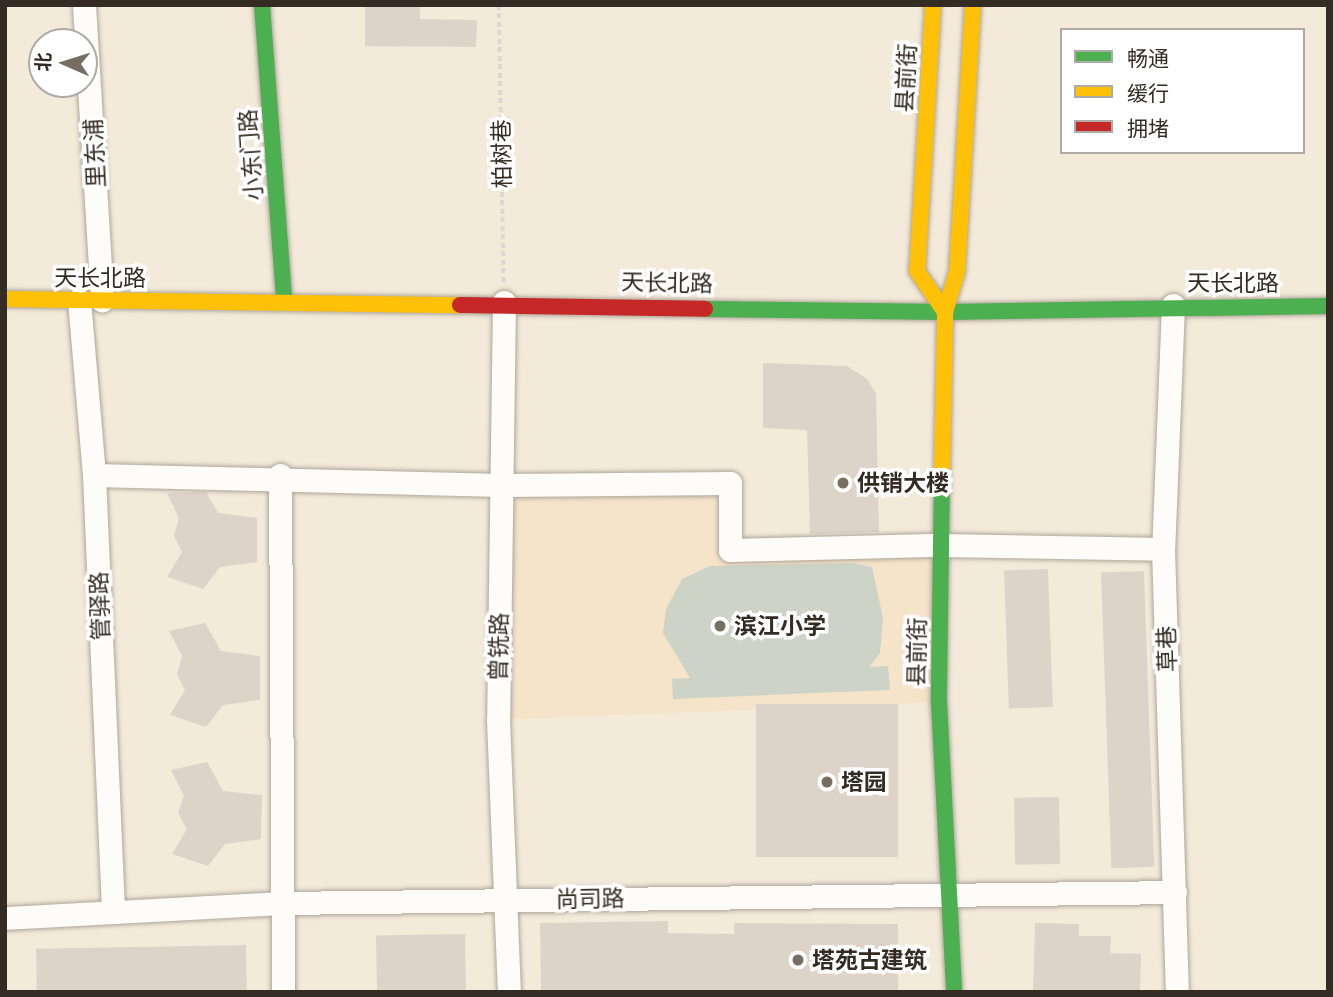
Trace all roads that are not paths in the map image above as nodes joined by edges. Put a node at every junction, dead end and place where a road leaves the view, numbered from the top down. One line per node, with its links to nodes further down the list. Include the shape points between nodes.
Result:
1 (84, 5): 7 (street, 里东浦)
2 (262, 5): 8 (street, 小东门路)
3 (933, 5): 12 (street, 县前街, via 917,271)
4 (973, 5): 12 (street, 县前街, via 957,272)
5 (5, 299): 6 (street, 天长北路)
6 (79, 300): 7 (street, 天长北路); 13 (street, 管驿路)
7 (102, 300): 8 (street, 天长北路)
8 (284, 301): 9 (street, 天长北路)
9 (504, 302): 12 (street, 天长北路); 15 (street, 曾铣路)
10 (1173, 306): 11 (street, 天长北路); 12 (street, 天长北路); 17 (street, 草巷)
11 (1328, 306)
12 (945, 312): 16 (street, 县前街)
13 (94, 475): 14 (street); 22 (street, 管驿路)
14 (280, 475): 15 (street); 21 (street)
15 (502, 485): 16 (street, via 730,483 730,550); 20 (street, 曾铣路, via 498,720)
16 (941, 545): 17 (street); 19 (street, 县前街, via 939,702)
17 (1163, 549): 18 (street, 草巷)
18 (1175, 892): 19 (street, 尚司路); 27 (street, 草巷)
19 (948, 893): 20 (street, 尚司路); 26 (street, 县前街)
20 (505, 900): 21 (street, 尚司路); 25 (street, 曾铣路)
21 (280, 903): 22 (street, 尚司路); 24 (street)
22 (113, 912): 23 (street, 尚司路)
23 (5, 918)
24 (283, 992)
25 (509, 992)
26 (954, 992)
27 (1177, 992)

